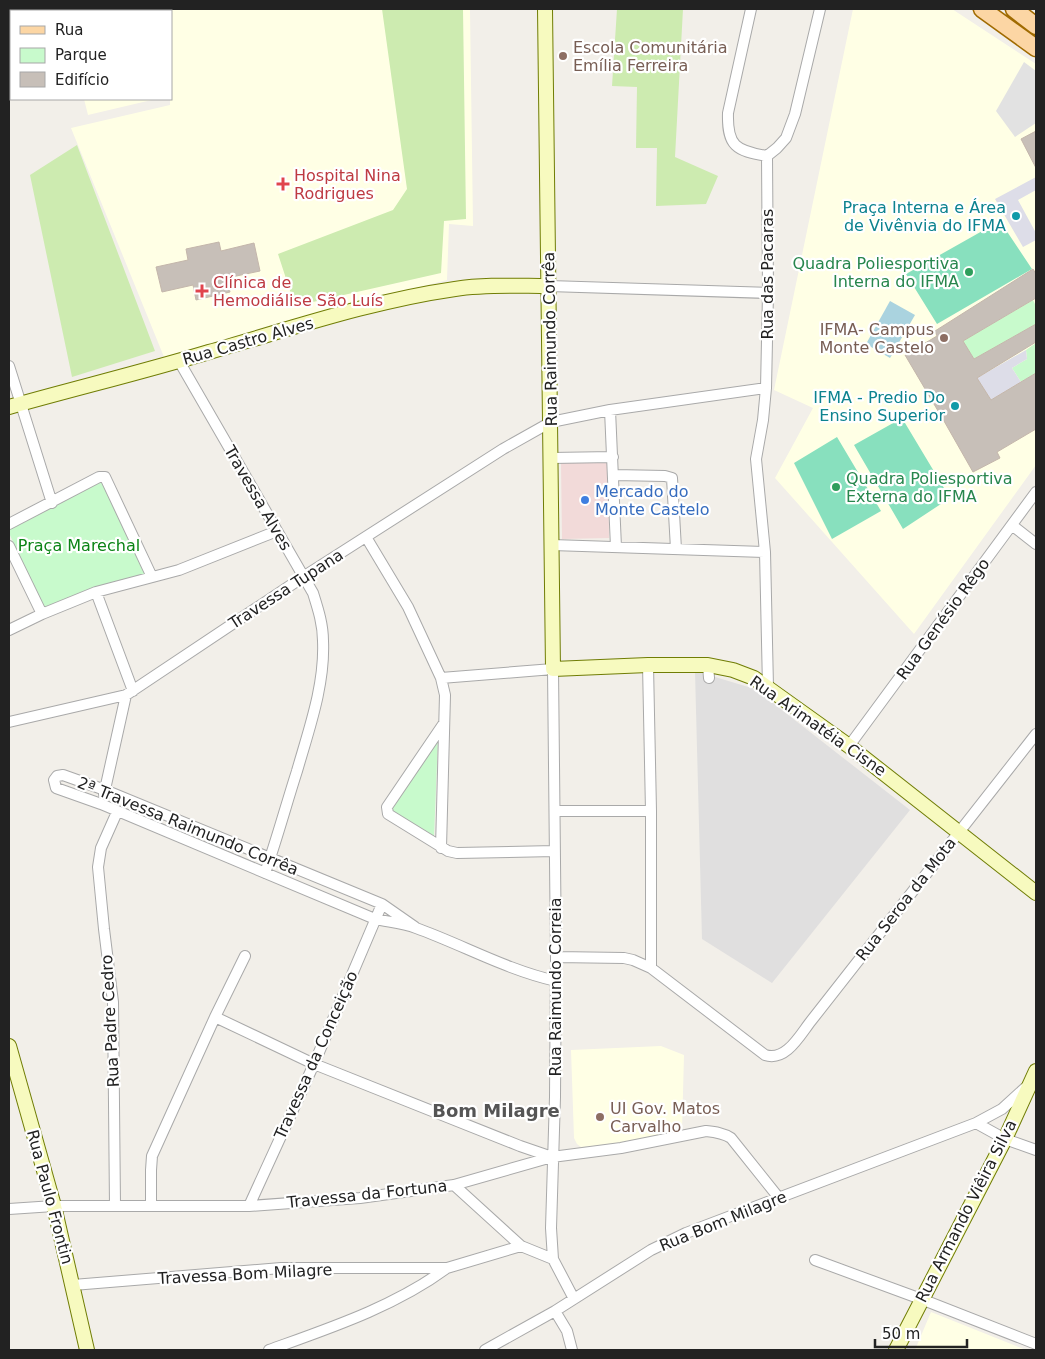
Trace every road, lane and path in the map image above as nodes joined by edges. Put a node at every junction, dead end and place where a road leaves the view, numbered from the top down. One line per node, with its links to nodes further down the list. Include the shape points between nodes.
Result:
1 (545, 9): 9 (street, Rua Raimundo Corrêa)
2 (751, 9): 8 (street, via 728,113 729,137 740,149)
3 (820, 9): 8 (street, via 795,114 786,138)
4 (982, 9): 7 (main road)
5 (1021, 11): 6 (main road)
6 (1036, 26)
7 (1036, 48)
8 (766, 156): 10 (street, Rua das Pacaras)
9 (549, 286): 10 (street); 11 (street, Rua Castro Alves, via 456,289 404,298); 16 (street, Rua Raimundo Corrêa)
10 (768, 293): 13 (street, Rua das Pacaras)
11 (179, 361): 14 (street, Rua Castro Alves); 24 (street, Travessa Alves)
12 (9, 366): 14 (street)
13 (766, 388): 15 (street, Travessa Tupana); 31 (street, Rua das Pacaras, via 756,459)
14 (14, 406): 21 (street)
15 (610, 410): 16 (street, Travessa Tupana); 17 (street)
16 (550, 422): 18 (street, Rua Raimundo Corrêa); 25 (street, Travessa Tupana)
17 (612, 457): 18 (street); 19 (street)
18 (551, 458): 27 (street, Rua Raimundo Corrêa)
19 (614, 475): 29 (street); 30 (street, via 672,478)
20 (1036, 492): 23 (street, Rua Genésio Rêgo)
21 (52, 503): 22 (street); 32 (street, via 99,477 105,477)
22 (9, 524)
23 (1013, 526): 26 (street); 45 (street, Rua Genésio Rêgo)
24 (277, 531): 32 (street, via 196,564); 33 (street, Travessa Alves)
25 (366, 537): 33 (street, Travessa Tupana); 39 (street, via 408,607)
26 (1036, 544)
27 (552, 545): 29 (street); 38 (street, Rua Raimundo Corrêa)
28 (9, 546): 35 (street)
29 (616, 547): 30 (street)
30 (676, 549): 31 (street)
31 (765, 552): 40 (street, Rua das Pacaras)
32 (152, 577): 34 (street)
33 (303, 577): 41 (street, Travessa Tupana); 54 (street, Travessa Alves, via 321,619 323,662 304,748)
34 (96, 592): 35 (street); 41 (street)
35 (42, 614): 36 (street)
36 (9, 630)
37 (648, 664): 38 (street, Rua Arimatéia Cisne); 40 (street, Rua Arimatéia Cisne, via 709,671 733,670); 49 (street)
38 (553, 669): 39 (street, Rua Arimatéia Cisne); 48 (street, Rua Raimundo Correia)
39 (441, 678): 43 (street, via 446,695)
40 (768, 687): 45 (street, Rua Arimatéia Cisne)
41 (130, 693): 42 (street, Travessa Tupana); 46 (street)
42 (9, 722)
43 (444, 722): 52 (street); 52 (street, via 386,811)
44 (1036, 734): 51 (street, Rua Seroa da Mota)
45 (850, 746): 51 (street, Rua Arimatéia Cisne)
46 (105, 790): 47 (street); 47 (street, 2ª Travessa Raimundo Corrêa, via 63,775 54,780 56,788); 54 (street, 2ª Travessa Raimundo Corrêa)
47 (101, 804): 50 (street, 2ª Travessa Raimundo Corrêa)
48 (555, 811): 49 (street); 53 (street, Rua Raimundo Correia)
49 (650, 811): 62 (street)
50 (118, 812): 55 (street, 2ª Travessa Raimundo Corrêa); 75 (street, Rua Padre Cedro, via 101,848 98,866 113,1002)
51 (959, 831): 56 (street, Rua Arimatéia Cisne); 62 (street, Rua Seroa da Mota, via 789,1048 779,1056 765,1055)
52 (441, 848): 53 (street, via 457,853)
53 (555, 851): 61 (street, Rua Raimundo Correia)
54 (270, 859): 55 (street, Travessa Alves); 57 (street, 2ª Travessa Raimundo Corrêa)
55 (266, 873): 58 (street, 2ª Travessa Raimundo Corrêa)
56 (1036, 893)
57 (382, 904): 58 (street, Travessa da Conceição); 59 (street, 2ª Travessa Raimundo Corrêa)
58 (375, 919): 59 (street, 2ª Travessa Raimundo Corrêa); 66 (street, Travessa da Conceição)
59 (415, 927): 63 (street, via 497,962)
60 (245, 956): 64 (street)
61 (556, 957): 62 (street, via 624,958); 63 (street, Rua Raimundo Correia)
62 (651, 968)
63 (556, 981): 71 (street, Rua Raimundo Correia)
64 (215, 1017): 66 (street); 76 (street, via 152,1156)
65 (9, 1046): 74 (street, Rua Paulo Frontin)
66 (314, 1064): 71 (street); 77 (street, Travessa da Conceição)
67 (1033, 1077): 68 (street, Rua Bom Milagre, via 1012,1102); 69 (street, Rua Armando Viêira Silva)
68 (976, 1124): 69 (street); 73 (street, Rua Bom Milagre)
69 (1005, 1138): 70 (street); 85 (street, Rua Armando Viêira Silva)
70 (1036, 1150)
71 (552, 1157): 72 (street, Travessa da Fortuna); 73 (street, Travessa da Fortuna, via 621,1148 696,1131 716,1132 731,1138); 80 (street, Rua Raimundo Correia)
72 (454, 1185): 77 (street, Travessa da Fortuna, via 360,1198); 79 (street)
73 (779, 1198): 84 (street, Rua Bom Milagre, via 686,1233 651,1250)
74 (54, 1206): 75 (street, Travessa da Fortuna); 78 (street, Travessa da Fortuna); 83 (street, Rua Paulo Frontin)
75 (115, 1206): 76 (street, Travessa da Fortuna)
76 (151, 1206): 77 (street, Travessa da Fortuna)
77 (249, 1206)
78 (9, 1209)
79 (520, 1246): 80 (street); 82 (street, Travessa Bom Milagre)
80 (553, 1260): 84 (street, Rua Raimundo Correia)
81 (815, 1260): 85 (street)
82 (447, 1268): 83 (street, Travessa Bom Milagre, via 281,1268); 89 (street, Travessa Bom Milagre, via 366,1315)
83 (72, 1285): 88 (street, Rua Paulo Frontin)
84 (574, 1299): 86 (street, Rua Bom Milagre)
85 (921, 1299): 87 (street); 92 (street, Rua Armando Viêira Silva)
86 (555, 1311): 90 (street, Rua Bom Milagre); 91 (street, via 567,1331)
87 (1036, 1344)
88 (87, 1350)
89 (269, 1350)
90 (484, 1350)
91 (572, 1350)
92 (896, 1350)

